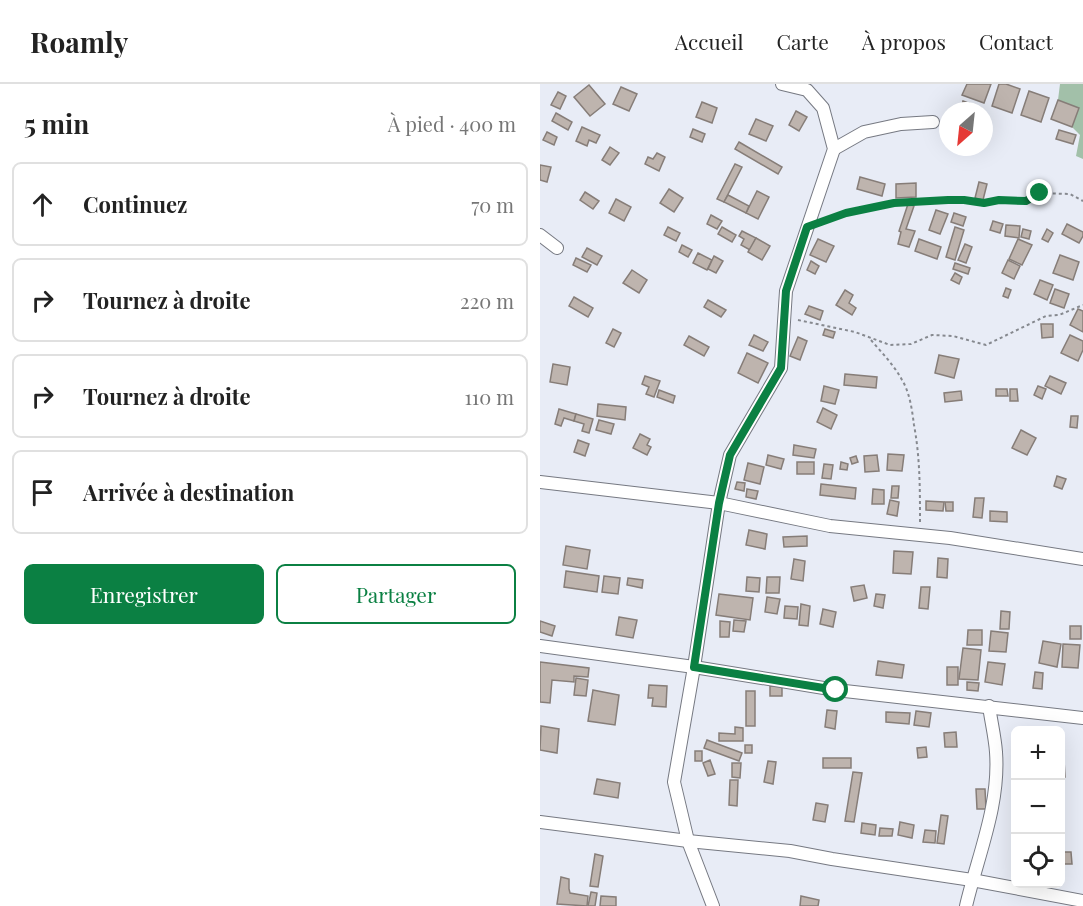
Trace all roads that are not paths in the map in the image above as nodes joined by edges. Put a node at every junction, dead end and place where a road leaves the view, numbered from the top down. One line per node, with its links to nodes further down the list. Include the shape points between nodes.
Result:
1 (782, 84): 3 (street, via 807,90 823,108)
2 (933, 122): 3 (street, via 864,132)
3 (834, 149): 7 (street, via 786,291 781,368 730,455)
4 (540, 235): 5 (street)
5 (557, 248)
6 (540, 482): 7 (street)
7 (719, 503): 8 (street, via 830,526 950,538); 10 (street)
8 (1083, 559)
9 (540, 646): 10 (street)
10 (694, 667): 11 (street, via 836,690); 14 (street, via 674,782)
11 (989, 706): 12 (street); 15 (street, via 996,752 995,782 987,832)
12 (1083, 718)
13 (540, 822): 14 (street)
14 (688, 841): 15 (street, via 790,851); 17 (street)
15 (972, 880): 16 (street); 18 (street)
16 (1083, 901)
17 (713, 906)
18 (966, 906)

